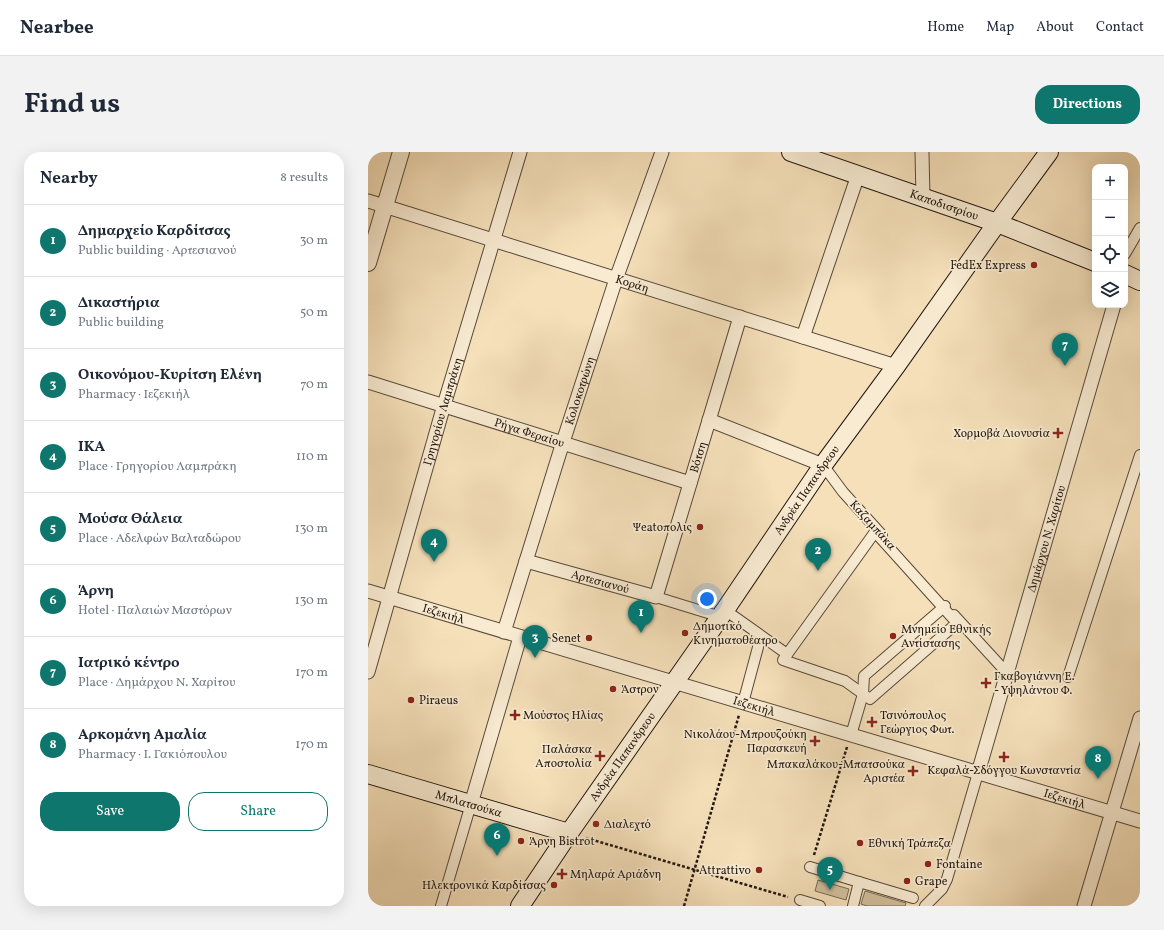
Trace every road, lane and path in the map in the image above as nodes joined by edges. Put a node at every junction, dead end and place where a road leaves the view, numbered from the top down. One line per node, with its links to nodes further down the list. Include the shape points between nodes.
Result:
1 (401, 152): 10 (street)
2 (520, 152): 13 (street, Γρηγορίου Λαμπράκη)
3 (662, 152): 18 (street, Κολοκοτρώνη)
4 (791, 152): 7 (main road, Καποδιστρίου)
5 (922, 152): 8 (street)
6 (1049, 152): 11 (main road, Ανδρέα Παπανδρεου)
7 (858, 175): 8 (main road, Καποδιστρίου); 22 (street)
8 (923, 198): 11 (main road, Καποδιστρίου)
9 (368, 201): 10 (street, Κοράη)
10 (385, 207): 13 (street, Κοράη); 16 (street)
11 (997, 223): 15 (main road, Καποδιστρίου); 23 (main road, Ανδρέα Παπανδρεου)
12 (1140, 228): 14 (street)
13 (493, 240): 18 (street, Κοράη); 25 (street, Γρηγορίου Λαμπράκη)
14 (1128, 249)
15 (1092, 261)
16 (368, 263)
17 (1128, 275): 19 (main road)
18 (616, 278): 21 (street, Κοράη); 27 (street, Κολοκοτρώνη)
19 (1140, 281)
20 (1113, 308): 42 (street, Δημάρχου Ν. Χαρίτου)
21 (740, 317): 22 (street, Κοράη); 26 (street, Βότση)
22 (803, 337): 23 (street, Κοράη)
23 (896, 366): 29 (main road, Ανδρέα Παπανδρεου)
24 (368, 382): 25 (street, Ρήγα Φεραίου)
25 (444, 405): 27 (street, Ρήγα Φεραίου); 34 (street, Γρηγορίου Λαμπράκη)
26 (709, 420): 29 (street); 30 (street, Βότση)
27 (563, 442): 30 (street, Ρήγα Φεραίου); 31 (street, Κολοκοτρώνη)
28 (1140, 455): 43 (street)
29 (823, 465): 35 (street, Καζαμπάκα, via 843,492); 36 (main road, Ανδρέα Παπανδρεου)
30 (690, 483): 33 (street, Βότση)
31 (526, 561): 33 (street, Αρτεσιανού); 37 (street, Κολοκοτρώνη)
32 (368, 591): 34 (street, Ιεζεκιήλ)
33 (656, 596): 36 (street, Αρτεσιανού)
34 (389, 598): 37 (street, Ιεζεκιήλ); 41 (street, Γρηγορίου Λαμπράκη)
35 (944, 607): 40 (street, via 874,532); 42 (street, Καζαμπάκα); 45 (street, via 864,676); 45 (street, via 957,623 870,699)
36 (723, 614): 38 (street, Αρτεσιανού); 44 (main road, Ανδρέα Παπανδρεου)
37 (504, 632): 39 (street, Ιεζεκιήλ)
38 (762, 636): 40 (street, Αρτεσιανού); 46 (street)
39 (520, 637): 44 (street, Ιεζεκιήλ); 51 (street)
40 (787, 654): 45 (street, Αρτεσιανού, via 783,660 845,681)
41 (368, 672)
42 (1007, 673): 49 (street, Δημάρχου Ν. Χαρίτου)
43 (1068, 677)
44 (674, 683): 46 (street, Ιεζεκιήλ); 54 (main road, Ανδρέα Παπανδρεου)
45 (863, 694): 48 (street)
46 (743, 703): 48 (street, Ιεζεκιήλ); 56 (path)
47 (1140, 718): 52 (street)
48 (851, 735): 49 (street, Ιεζεκιήλ); 55 (path)
49 (978, 773): 52 (street, Ιεζεκιήλ); 65 (street, via 947,878 942,889)
50 (368, 774): 51 (main road, Μπλατσούκα)
51 (471, 804): 54 (main road, Μπλατσούκα); 60 (street)
52 (1112, 812): 53 (street, Ιεζεκιήλ); 66 (street)
53 (1140, 821)
54 (569, 833): 56 (path); 61 (main road, Ανδρέα Παπανδρεου)
55 (810, 867): 57 (street)
56 (694, 870): 59 (path); 62 (path)
57 (859, 882): 58 (street); 64 (street)
58 (913, 898)
59 (800, 900): 63 (street)
60 (441, 906)
61 (520, 906)
62 (684, 906)
63 (820, 906)
64 (853, 906)
65 (925, 906)
66 (1084, 906)

